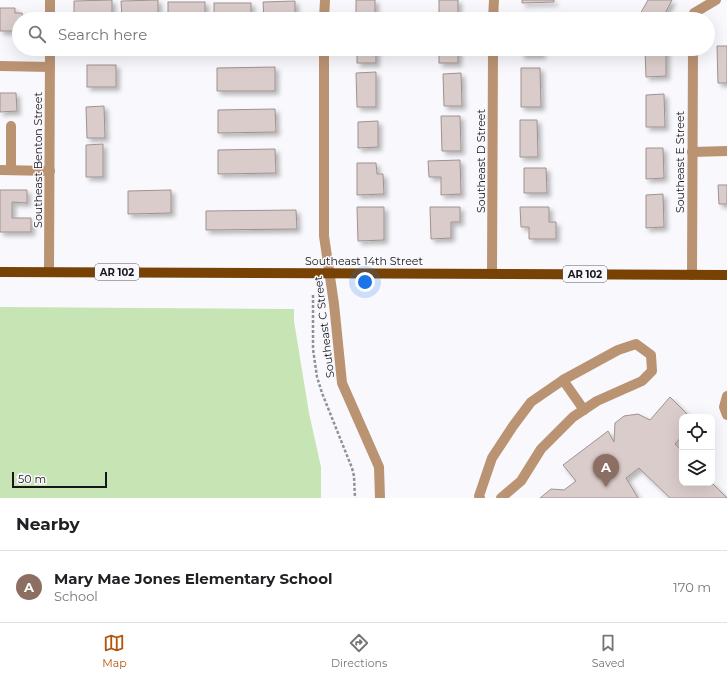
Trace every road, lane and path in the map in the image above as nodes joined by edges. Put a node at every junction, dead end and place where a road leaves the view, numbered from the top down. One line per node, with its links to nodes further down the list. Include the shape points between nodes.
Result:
1 (50, 0): 5 (street)
2 (324, 0): 6 (street)
3 (494, 0): 7 (street)
4 (716, 0): 8 (street)
5 (50, 12)
6 (324, 12)
7 (494, 12)
8 (696, 12)
9 (50, 56): 14 (street, Southeast Benton Street)
10 (324, 56): 23 (street, Southeast C Street, via 324,236)
11 (493, 56): 24 (street, Southeast D Street)
12 (693, 56): 17 (street, Southeast E Street)
13 (0, 66): 14 (street)
14 (50, 67): 20 (street, Southeast Benton Street)
15 (11, 126): 19 (street)
16 (727, 151): 17 (street)
17 (692, 152): 25 (street, Southeast E Street)
18 (0, 170): 19 (street)
19 (11, 170): 20 (street)
20 (50, 170): 22 (street, Southeast Benton Street)
21 (0, 272): 22 (main road, Southeast 14th Street / AR 102)
22 (49, 272): 23 (main road, Southeast 14th Street / AR 102)
23 (330, 273): 24 (main road, Southeast 14th Street / AR 102); 33 (street, Southeast C Street, via 342,383 379,467)
24 (492, 274): 25 (main road, Southeast 14th Street / AR 102)
25 (692, 275): 26 (main road, Southeast 14th Street / AR 102)
26 (727, 275)
27 (313, 295): 32 (path, via 313,349 317,377 352,468)
28 (562, 380): 30 (street); 30 (street, via 618,350 636,344 650,355 652,371 642,382 597,401); 34 (street, via 531,402 513,426 492,458)
29 (727, 396): 31 (street, via 724,407)
30 (584, 410): 35 (street, via 572,417 541,449 522,481)
31 (727, 415)
32 (355, 498)
33 (380, 498)
34 (480, 498)
35 (501, 498)

